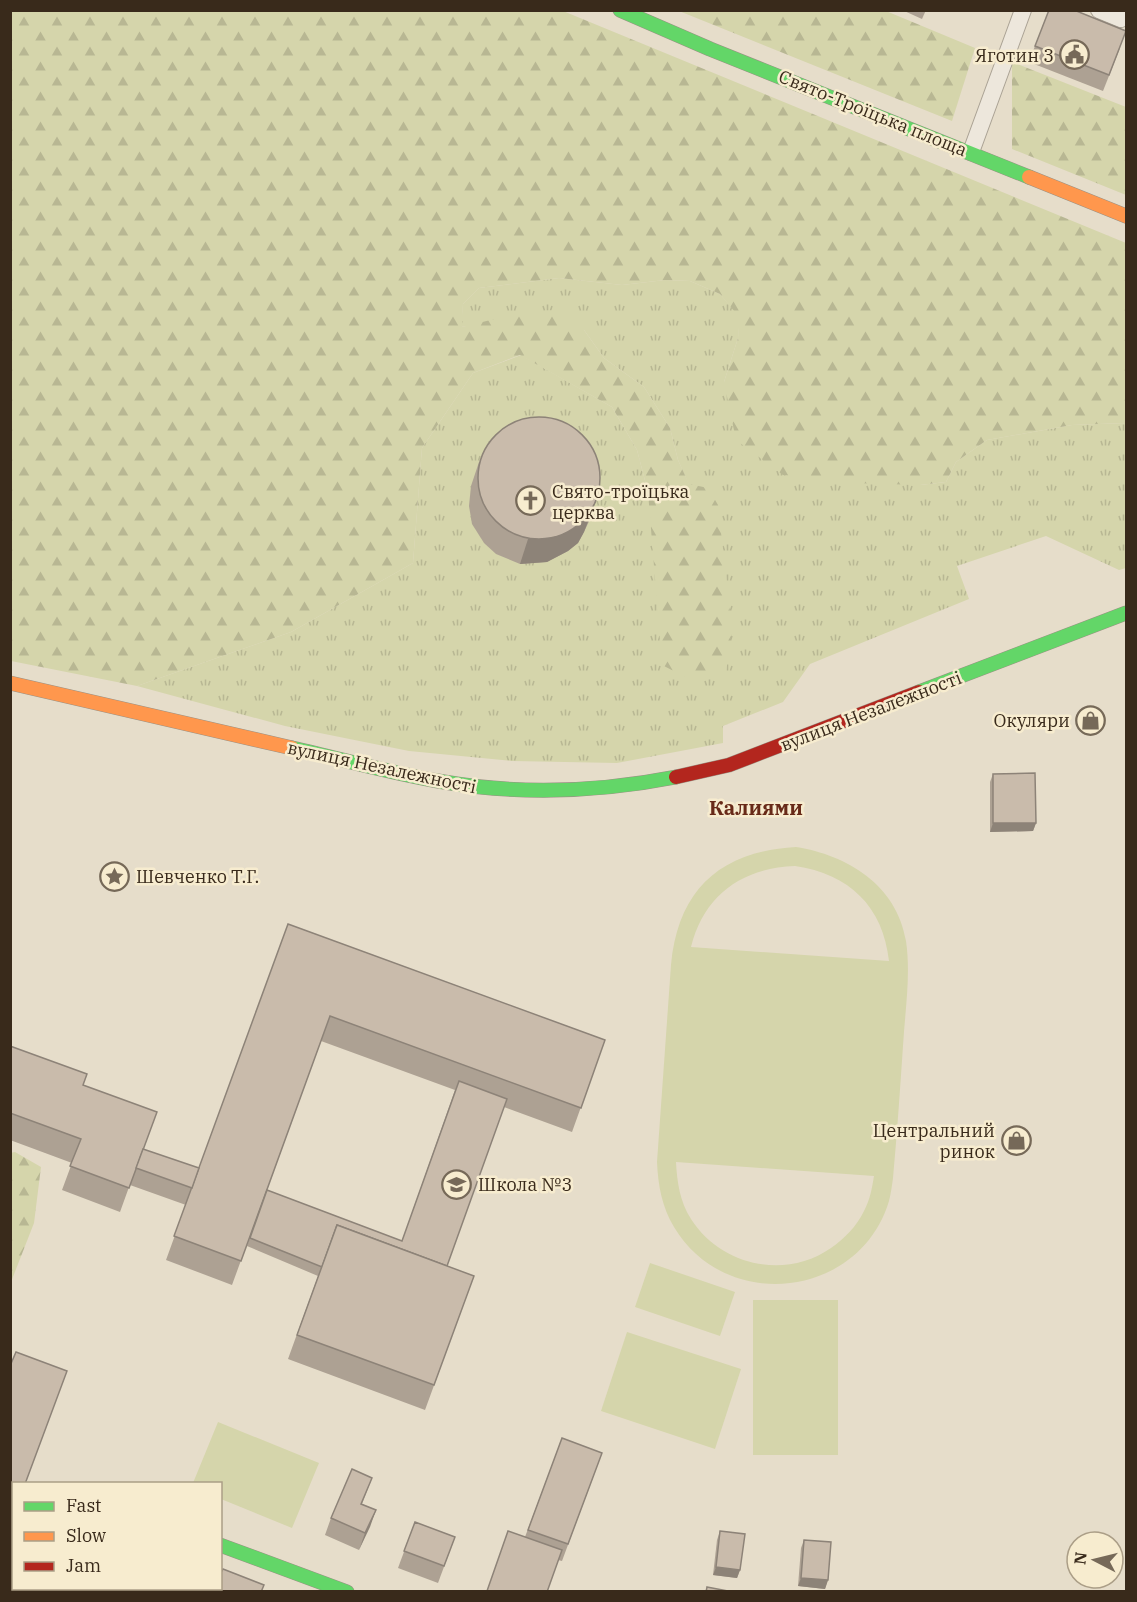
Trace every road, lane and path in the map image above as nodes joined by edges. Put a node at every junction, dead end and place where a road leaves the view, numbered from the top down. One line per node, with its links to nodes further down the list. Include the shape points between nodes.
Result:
1 (620, 10): 5 (main road, Свято-Троїцька площа)
2 (1023, 10): 5 (lane)
3 (1099, 10): 4 (lane)
4 (1121, 19)
5 (971, 152): 6 (main road, Свято-Троїцька площа)
6 (1126, 216)
7 (1126, 614): 8 (main road, вулиця Незалежності, via 729,765 663,781 595,790 490,789 442,782)
8 (10, 683)
9 (222, 1546): 10 (main road)
10 (346, 1592)

